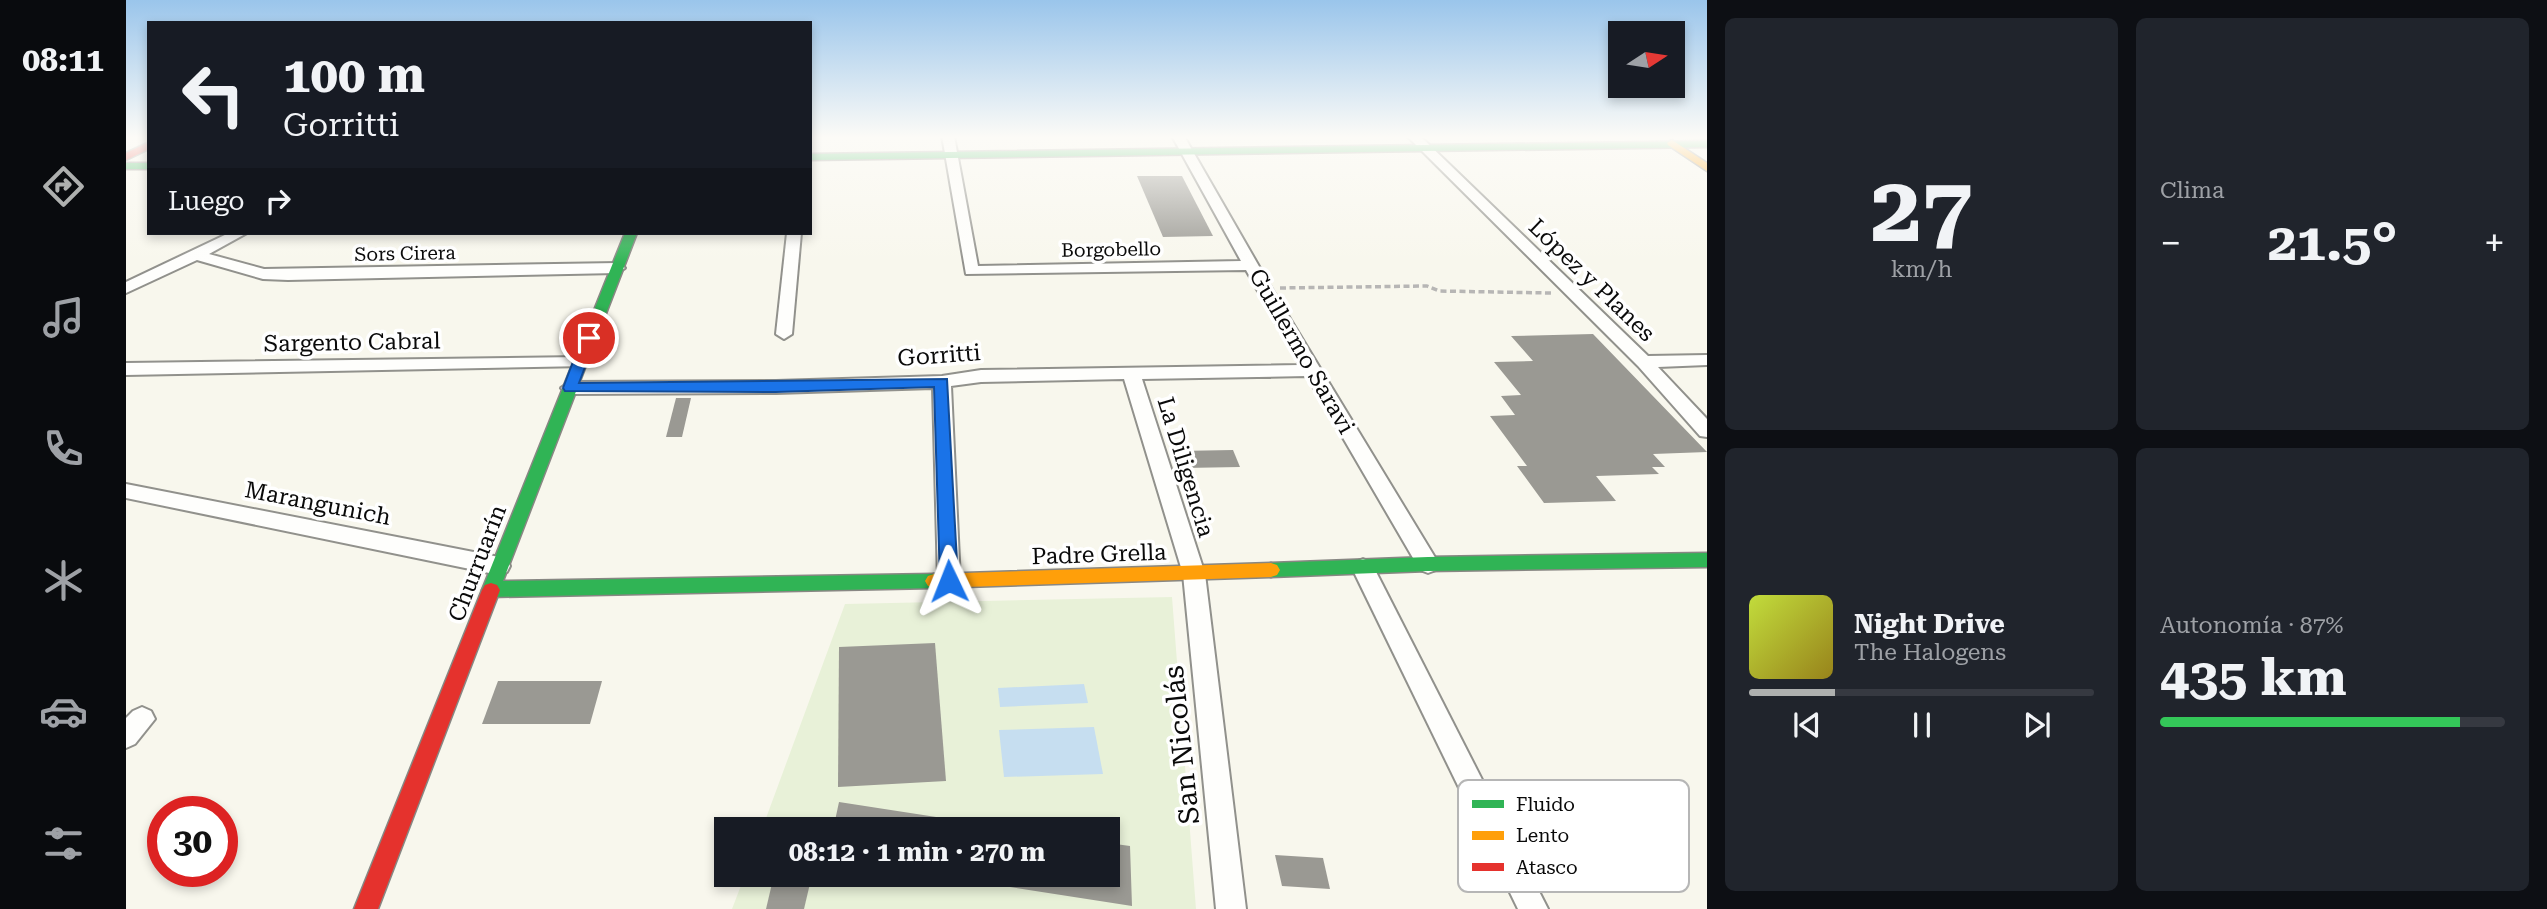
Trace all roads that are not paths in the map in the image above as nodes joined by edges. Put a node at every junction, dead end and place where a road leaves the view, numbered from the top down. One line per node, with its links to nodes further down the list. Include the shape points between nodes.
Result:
1 (955, 178): 10 (street)
2 (1203, 178): 8 (street, Guillermo Saravi)
3 (1455, 178): 15 (street, López y Planes)
4 (236, 235): 7 (street)
5 (630, 235): 9 (street, Churruarín)
6 (794, 235): 12 (street)
7 (197, 255): 9 (street, Sors Cirera, via 264,274 288,275); 11 (street)
8 (1251, 265): 10 (street, Borgobello); 17 (street, Guillermo Saravi)
9 (617, 268): 14 (street, Churruarín)
10 (971, 271)
11 (126, 288)
12 (783, 334)
13 (1707, 360): 15 (street)
14 (580, 362): 16 (street, Sargento Cabral); 20 (street, Churruarín)
15 (1644, 362): 21 (street, López y Planes)
16 (126, 369)
17 (1312, 370): 18 (street, Gorritti); 24 (street, Guillermo Saravi)
18 (1132, 375): 19 (street, Gorritti, via 981,376); 27 (street, La Diligencia)
19 (942, 382): 20 (street, Gorritti); 28 (street)
20 (570, 388): 25 (street, Churruarín)
21 (1707, 431)
22 (126, 491): 25 (street, Marangunich)
23 (1707, 560): 24 (street, Padre Grella)
24 (1428, 564): 26 (street, Padre Grella)
25 (499, 566): 29 (street, Churruarín)
26 (1363, 568): 27 (street, Padre Grella); 30 (street)
27 (1194, 574): 28 (street, Padre Grella); 33 (street, San Nicolás)
28 (949, 581): 29 (street, Padre Grella)
29 (492, 589): 32 (street, Churruarín)
30 (1469, 780)
31 (1525, 892): 34 (street)
32 (366, 909)
33 (1231, 909)
34 (1533, 909)

